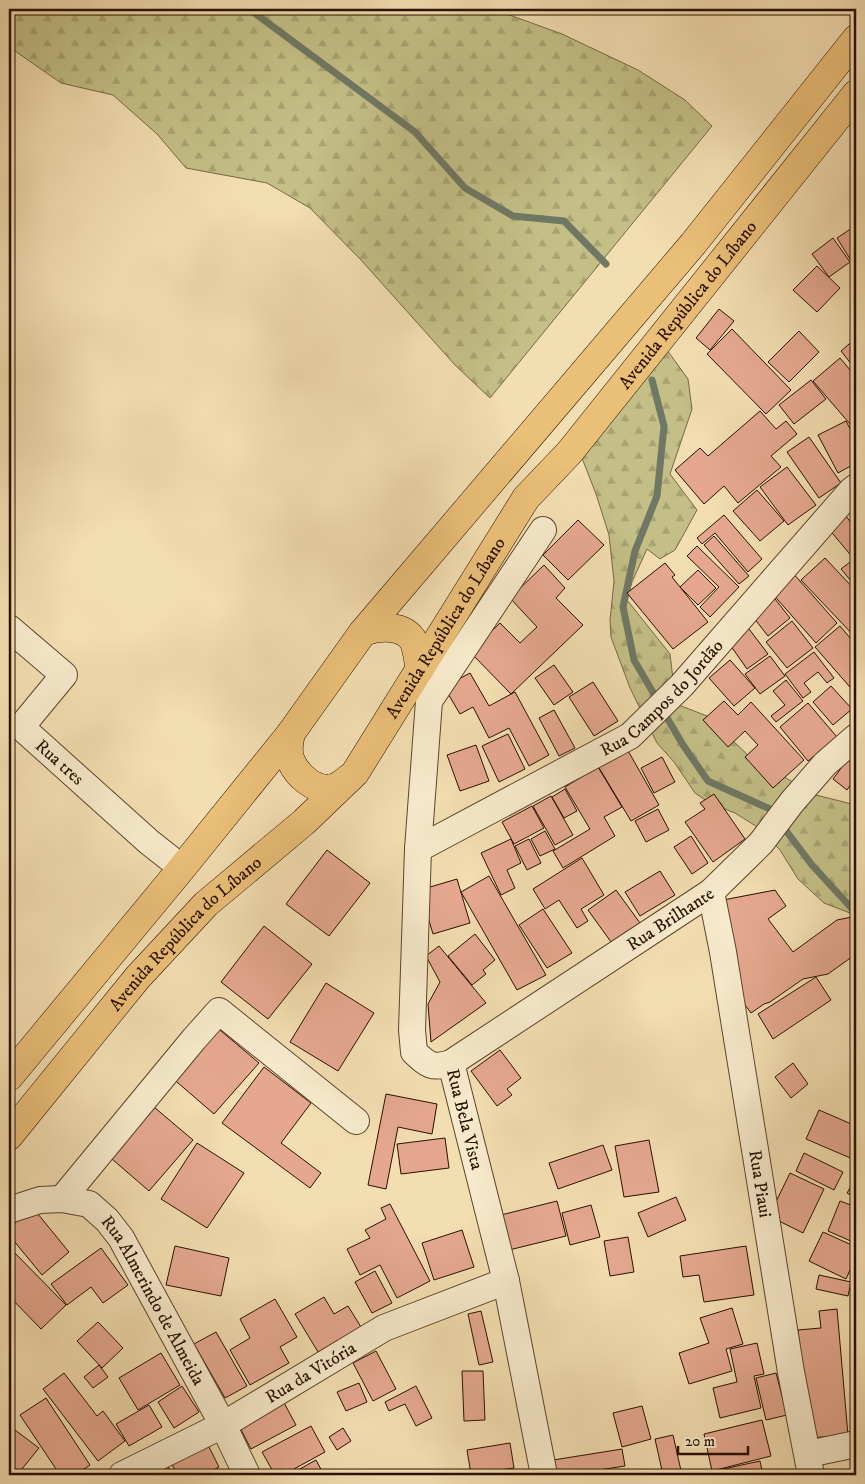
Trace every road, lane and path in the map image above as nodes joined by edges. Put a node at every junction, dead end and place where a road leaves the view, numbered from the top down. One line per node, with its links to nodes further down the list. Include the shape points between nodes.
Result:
1 (856, 39): 6 (main road, Avenida República do Líbano, via 693,244)
2 (856, 94): 7 (main road, Avenida República do Líbano, via 569,453 526,498)
3 (856, 487): 13 (street, Rua Campos do Jordão, via 682,685 630,736)
4 (543, 530): 8 (street)
5 (9, 628): 10 (street, Rua tres, via 64,675)
6 (362, 632): 7 (main road, via 385,627 407,635 413,640); 9 (main road, Avenida República do Líbano)
7 (420, 670): 8 (street, Rua Bela Vista); 12 (main road, Avenida República do Líbano)
8 (429, 701): 13 (street, Rua Bela Vista)
9 (290, 733): 12 (main road, via 291,760 297,772 315,786 332,788); 14 (main road, Avenida República do Líbano)
10 (15, 734): 14 (street, Rua tres)
11 (856, 737): 15 (street, Rua Brilhante, via 825,764 761,843)
12 (355, 773): 19 (main road, Avenida República do Líbano, via 304,822 206,904 138,977)
13 (418, 849): 16 (street, Rua Bela Vista, via 414,1052 426,1064 438,1067)
14 (182, 868): 17 (main road, Avenida República do Líbano)
15 (711, 892): 16 (street, Rua Brilhante); 26 (street, Rua Piaui)
16 (451, 1063): 22 (street, Rua Bela Vista)
17 (9, 1077)
18 (356, 1121): 20 (street, via 219,1011)
19 (9, 1136)
20 (62, 1198): 21 (street, Rua Almerindo de Almeida, via 40,1200); 23 (street, Rua Almerindo de Almeida, via 89,1204 121,1238)
21 (9, 1210)
22 (506, 1281): 23 (street, Rua da Vitória, via 384,1328); 29 (street, Rua Bela Vista)
23 (223, 1425): 27 (street, Rua da Vitória); 28 (street, Rua Almerindo de Almeida)
24 (856, 1437): 25 (street)
25 (856, 1444): 26 (street)
26 (809, 1465)
27 (122, 1475)
28 (247, 1475)
29 (544, 1475)

